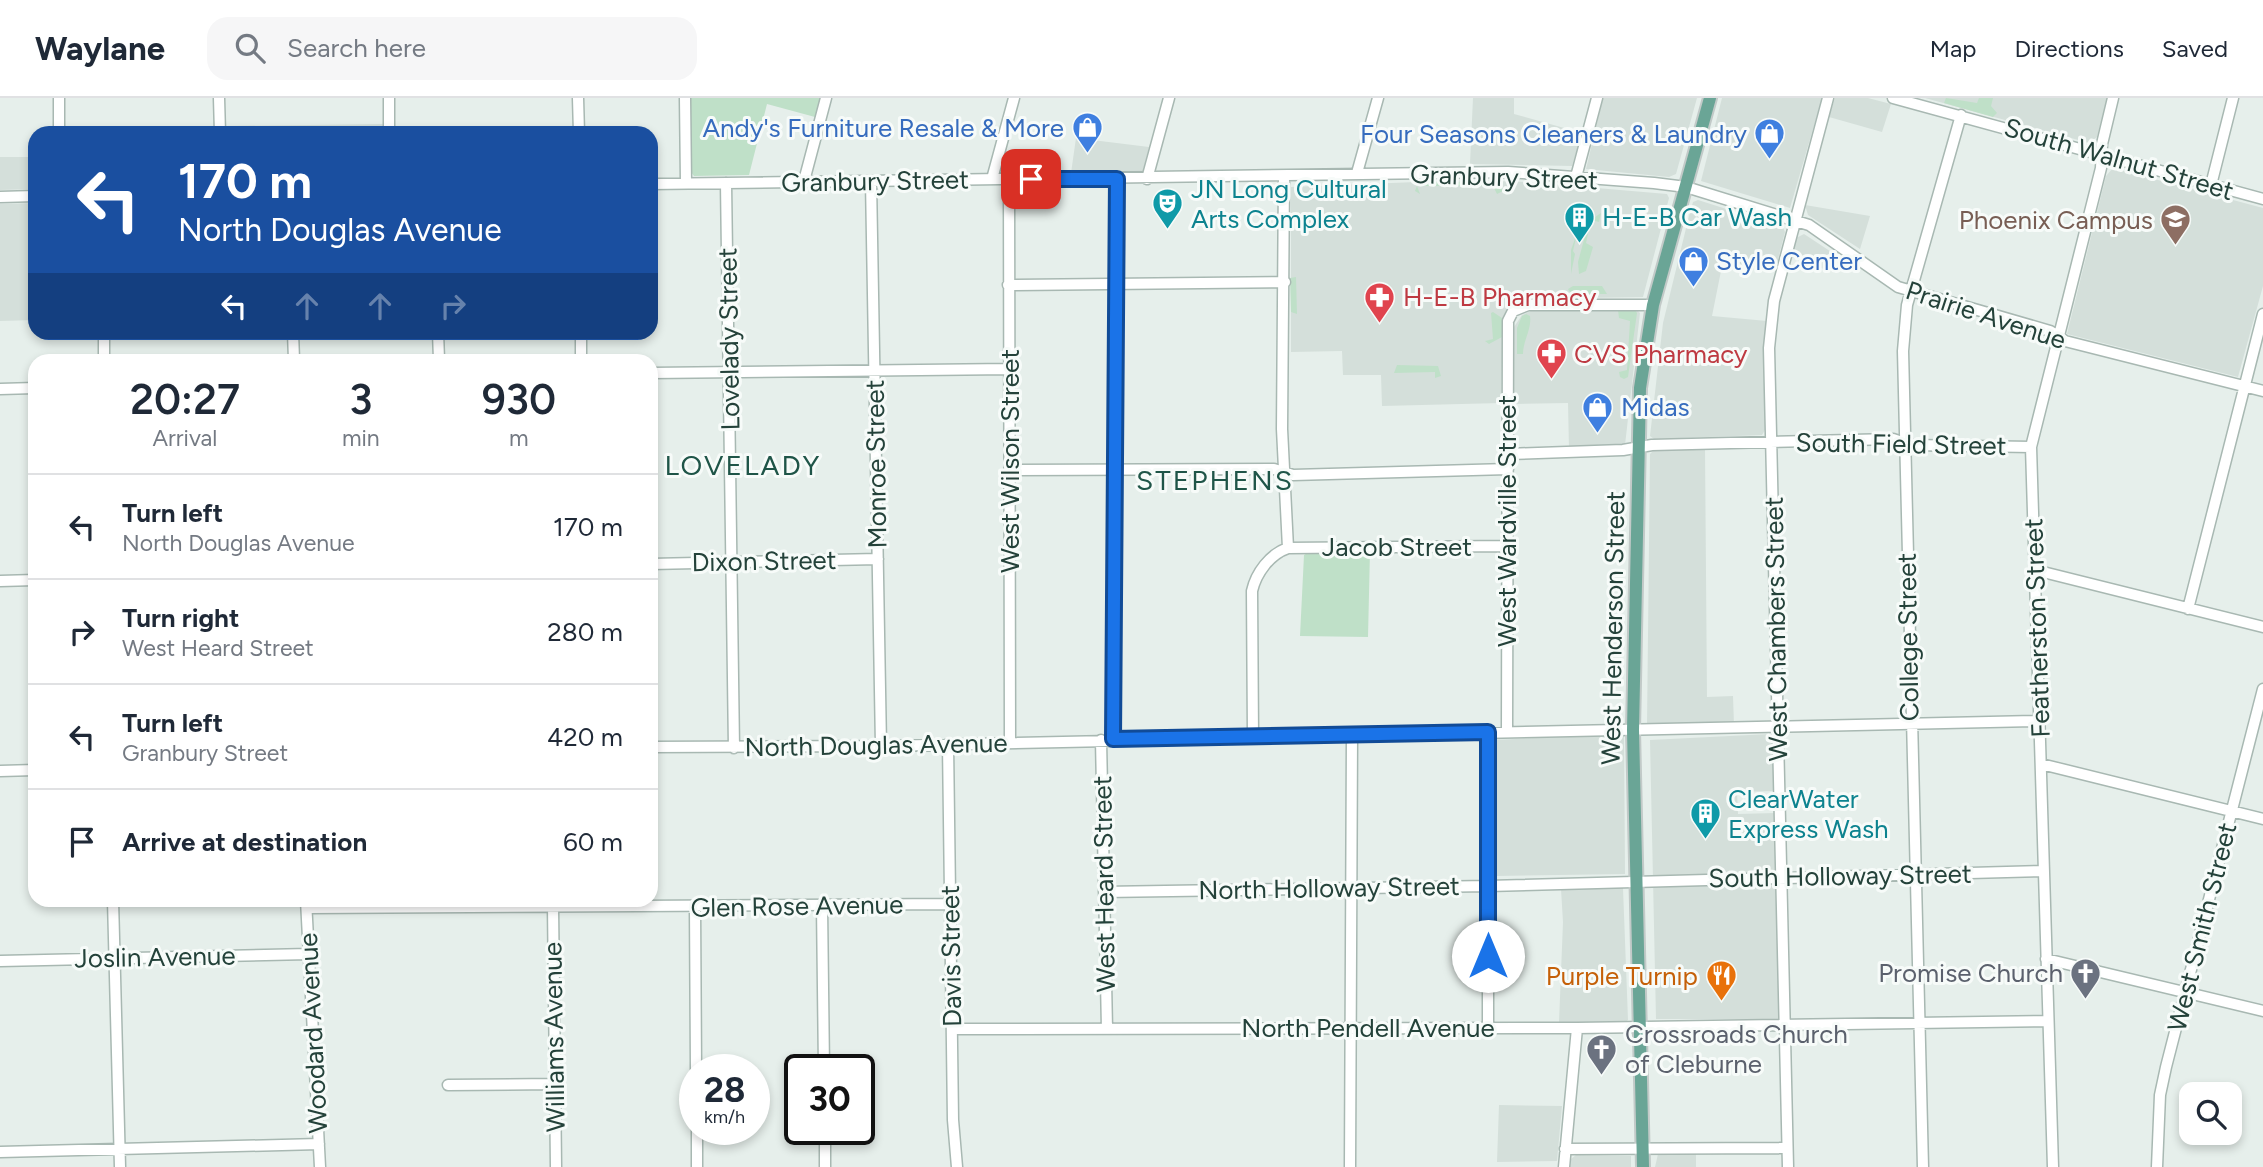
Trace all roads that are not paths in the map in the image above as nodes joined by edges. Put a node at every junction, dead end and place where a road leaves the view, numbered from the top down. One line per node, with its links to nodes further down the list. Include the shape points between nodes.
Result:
1 (58, 98): 17 (street)
2 (219, 98): 18 (street)
3 (389, 98): 19 (street)
4 (578, 98): 20 (street)
5 (685, 98): 31 (street)
6 (826, 98): 29 (street)
7 (1014, 98): 25 (street)
8 (1169, 98): 28 (street)
9 (1378, 98): 22 (street)
10 (1597, 98): 24 (street)
11 (1710, 98): 35 (main road, West Henderson Street)
12 (1828, 98): 39 (street, West Chambers Street)
13 (1893, 98): 16 (street, South Walnut Street)
14 (2113, 98): 21 (street, Featherston Street)
15 (2233, 98): 34 (street)
16 (1961, 116): 21 (street, South Walnut Street); 43 (street, College Street)
17 (59, 126)
18 (220, 126)
19 (389, 126)
20 (579, 126)
21 (2102, 155): 34 (street, South Walnut Street); 46 (street, Featherston Street)
22 (1357, 173): 23 (street, Granbury Street); 24 (street, Granbury Street, via 1508,172)
23 (1284, 177): 28 (street, Granbury Street); 40 (street)
24 (1576, 177): 35 (street, Granbury Street)
25 (992, 179): 26 (street, Granbury Street); 30 (street, Granbury Street)
26 (1009, 179): 27 (street, Granbury Street); 42 (street, West Wilson Street)
27 (1117, 179): 28 (street, Granbury Street); 41 (street, West Heard Street)
28 (1147, 179)
29 (804, 181): 30 (street, Granbury Street); 32 (street, Granbury Street)
30 (871, 181): 48 (street, Monroe Street)
31 (685, 183): 32 (street, Granbury Street); 33 (street, Granbury Street)
32 (726, 183): 49 (street, Lovelady Street)
33 (658, 184)
34 (2211, 185): 38 (street, South Walnut Street)
35 (1686, 187): 39 (street, Prairie Avenue); 44 (main road, West Henderson Street)
36 (28, 196): 37 (street)
37 (0, 197)
38 (2263, 199)
39 (1795, 220): 43 (street, Prairie Avenue, via 1819,230 1887,282); 55 (street, West Chambers Street, via 1774,301 1769,348)
40 (1285, 282): 41 (street); 63 (street)
41 (1114, 284): 42 (street); 62 (street, West Heard Street)
42 (1008, 285): 47 (street, West Wilson Street)
43 (1911, 291): 46 (street, Prairie Avenue); 56 (street, College Street, via 1904,331)
44 (1653, 305): 57 (main road, West Henderson Street, via 1643,359); 59 (street, West Wardville Street, via 1528,305 1513,311 1508,321)
45 (2263, 314): 51 (street)
46 (2058, 336): 51 (street, Prairie Avenue); 58 (street, Featherston Street)
47 (1010, 369): 48 (street); 61 (street, West Wilson Street)
48 (874, 370): 49 (street); 66 (street, Monroe Street)
49 (730, 372): 50 (street); 67 (street, Lovelady Street)
50 (658, 373)
51 (2244, 386): 54 (street, Prairie Avenue); 72 (street)
52 (28, 388): 53 (street)
53 (0, 389)
54 (2263, 391)
55 (1771, 441): 56 (street, South Field Street, via 1893,439); 57 (street, South Field Street); 77 (street, West Chambers Street)
56 (1904, 443): 58 (street, South Field Street); 76 (street, College Street)
57 (1637, 447): 59 (street, South Field Street); 78 (main road, West Henderson Street)
58 (2031, 447): 69 (street, Featherston Street)
59 (1508, 454): 60 (street, West Wardville Street)
60 (1508, 469): 63 (street, via 1293,475); 64 (street, West Wardville Street)
61 (1010, 470): 62 (street); 84 (street, West Wilson Street)
62 (1115, 470): 63 (street); 83 (street, West Heard Street)
63 (1285, 471): 65 (street)
64 (1507, 547): 65 (street, Jacob Street); 80 (street, West Wardville Street)
65 (1288, 548): 82 (street, via 1280,550 1261,570 1252,591)
66 (878, 559): 67 (street, Dixon Street); 87 (street, Monroe Street)
67 (733, 562): 68 (street, Dixon Street); 88 (street, Lovelady Street)
68 (658, 564)
69 (2035, 570): 72 (street); 75 (street, Featherston Street)
70 (28, 580): 71 (street)
71 (0, 581)
72 (2188, 609): 73 (street)
73 (2263, 627)
74 (2263, 689): 92 (street, West Smith Street)
75 (2039, 721): 76 (street, North Douglas Avenue); 89 (street, Featherston Street)
76 (1910, 726): 77 (street, North Douglas Avenue); 95 (street, College Street)
77 (1778, 728): 78 (street, North Douglas Avenue); 96 (street, West Chambers Street)
78 (1633, 730): 80 (street, North Douglas Avenue); 97 (main road, West Henderson Street)
79 (1488, 732): 80 (street, North Douglas Avenue); 81 (street, North Douglas Avenue); 98 (street)
80 (1507, 732)
81 (1352, 735): 82 (street, North Douglas Avenue); 99 (street)
82 (1253, 737): 83 (street, North Douglas Avenue)
83 (1107, 740): 84 (street, North Douglas Avenue); 100 (street, West Heard Street)
84 (1010, 743): 85 (street, North Douglas Avenue)
85 (948, 744): 87 (street, North Douglas Avenue); 101 (street, Davis Street)
86 (658, 747): 88 (street, North Douglas Avenue)
87 (881, 747): 88 (street, North Douglas Avenue)
88 (734, 748)
89 (2040, 764): 92 (street); 94 (street, Featherston Street)
90 (28, 770): 91 (street)
91 (0, 771)
92 (2232, 811): 93 (street); 112 (street, West Smith Street)
93 (2263, 819)
94 (2044, 871): 95 (street, South Holloway Street); 110 (street, Featherston Street)
95 (1915, 874): 96 (street, South Holloway Street); 115 (street, College Street)
96 (1781, 878): 97 (street, South Holloway Street); 117 (street, West Chambers Street)
97 (1637, 881): 98 (street, North Holloway Street); 118 (main road, West Henderson Street)
98 (1488, 886): 99 (street, North Holloway Street); 116 (street)
99 (1350, 888): 100 (street, North Holloway Street); 119 (street)
100 (1104, 892): 122 (street, West Heard Street)
101 (950, 905): 102 (street, Glen Rose Avenue); 121 (street, Davis Street)
102 (822, 906): 107 (street, Glen Rose Avenue); 124 (street)
103 (113, 907): 109 (street)
104 (307, 907): 108 (street, Woodard Avenue)
105 (553, 907): 125 (street, Williams Avenue)
106 (658, 907): 107 (street, Glen Rose Avenue)
107 (695, 907): 123 (street)
108 (309, 954): 109 (street, Joslin Avenue); 127 (street, Woodard Avenue)
109 (114, 959): 111 (street, Joslin Avenue); 131 (street)
110 (2046, 959): 112 (street); 114 (street, Featherston Street)
111 (0, 961)
112 (2186, 992): 113 (street); 147 (street, West Smith Street, via 2160,1095)
113 (2263, 1011)
114 (2048, 1021): 115 (street, North Pendell Avenue); 146 (street, Featherston Street)
115 (1919, 1023): 117 (street, North Pendell Avenue); 145 (street, College Street)
116 (1488, 1026): 119 (street, North Pendell Avenue); 120 (street, North Pendell Avenue)
117 (1785, 1026): 118 (street, North Pendell Avenue); 130 (street, West Chambers Street)
118 (1640, 1027): 120 (street, North Pendell Avenue); 133 (main road, West Henderson Street)
119 (1348, 1028): 122 (street, North Pendell Avenue); 141 (street)
120 (1577, 1028): 132 (street)
121 (952, 1029): 122 (street, North Pendell Avenue); 140 (street, Davis Street)
122 (1107, 1029)
123 (696, 1054)
124 (824, 1054)
125 (555, 1084): 126 (street); 137 (street, Williams Avenue)
126 (448, 1085)
127 (319, 1144): 131 (street); 136 (street, Woodard Avenue)
128 (697, 1145): 138 (street)
129 (825, 1145): 139 (street)
130 (1787, 1148): 133 (street); 144 (street, West Chambers Street)
131 (119, 1149): 134 (street); 135 (street)
132 (1565, 1149): 133 (street); 142 (street)
133 (1643, 1149): 143 (main road, West Henderson Street)
134 (0, 1152)
135 (120, 1167)
136 (320, 1167)
137 (556, 1167)
138 (697, 1167)
139 (825, 1167)
140 (957, 1167)
141 (1350, 1167)
142 (1564, 1167)
143 (1643, 1167)
144 (1787, 1167)
145 (1923, 1167)
146 (2053, 1167)
147 (2157, 1167)

